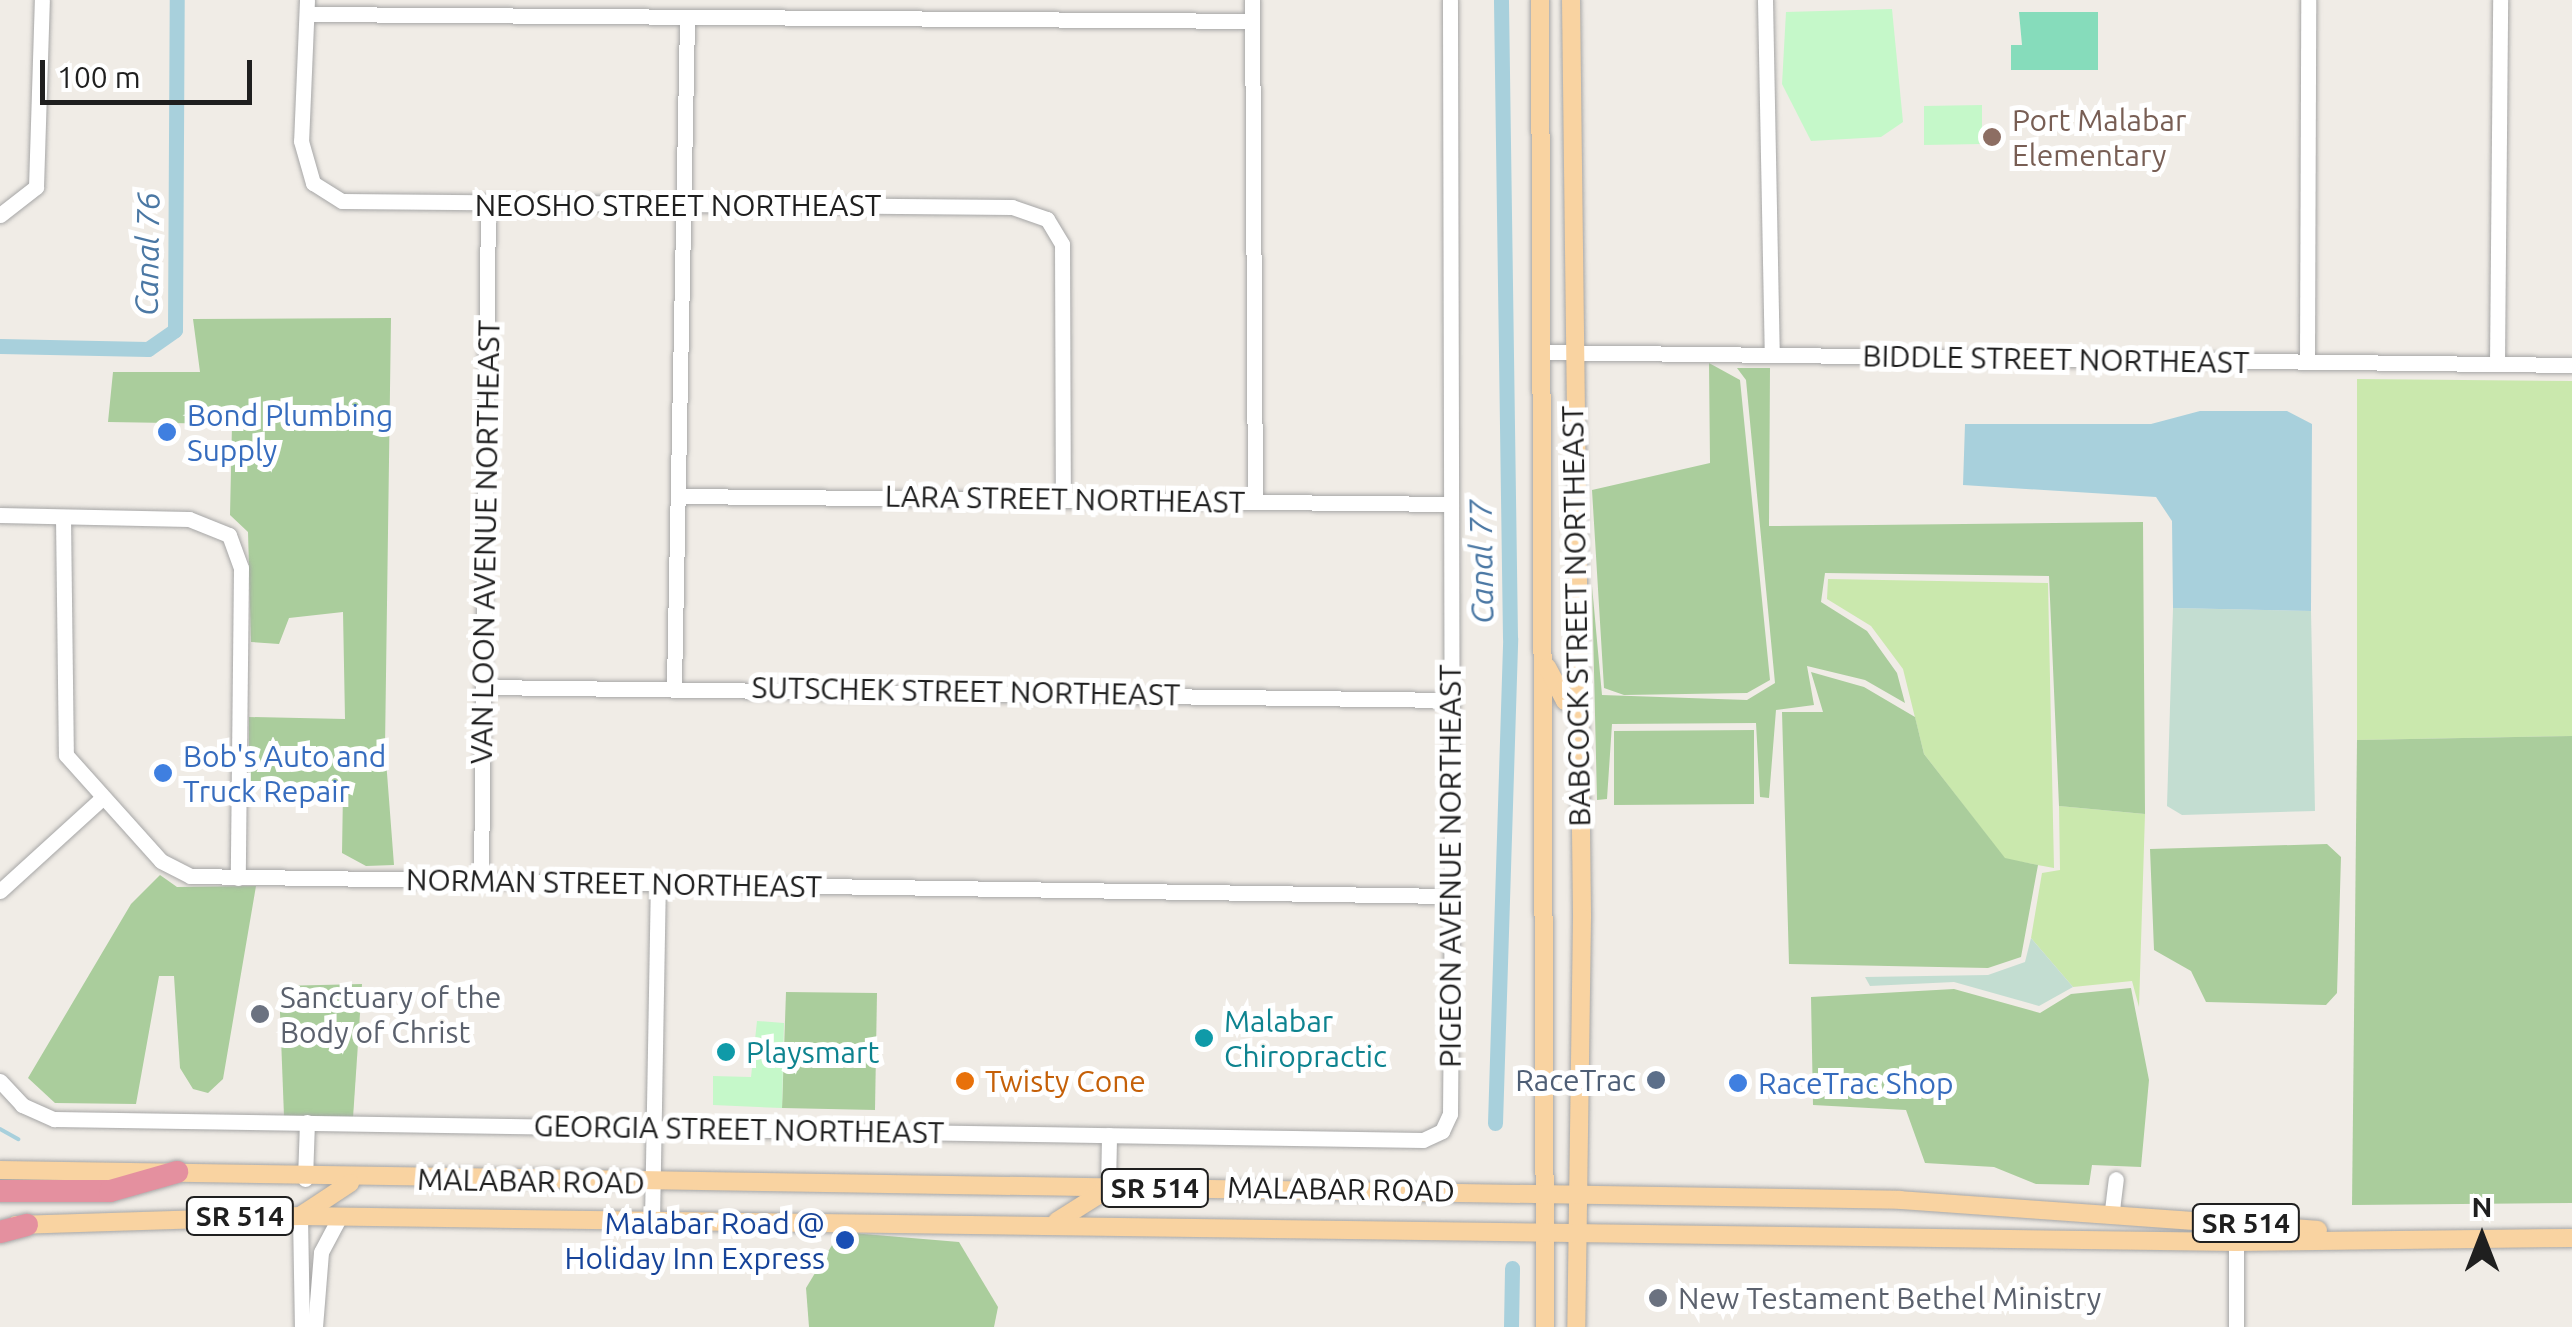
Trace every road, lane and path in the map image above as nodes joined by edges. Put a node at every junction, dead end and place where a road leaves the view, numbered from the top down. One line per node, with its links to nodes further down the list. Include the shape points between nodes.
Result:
1 (42, 0): 14 (street, via 39,172 30,201)
2 (1252, 0): 11 (street)
3 (1450, 0): 24 (street, PIGEON AVENUE NORTHEAST)
4 (1540, 0): 15 (main road, BABCOCK STREET NORTHEAST)
5 (1570, 0): 16 (main road, BABCOCK STREET NORTHEAST)
6 (1765, 0): 17 (street)
7 (2308, 0): 18 (street)
8 (2500, 0): 19 (street)
9 (307, 7): 10 (street); 12 (street, NEOSHO STREET NORTHEAST, via 301,142 313,183 342,201)
10 (687, 18): 11 (street); 13 (street)
11 (1252, 21): 23 (street)
12 (488, 205): 13 (street, NEOSHO STREET NORTHEAST); 29 (street, VAN LOON AVENUE NORTHEAST)
13 (682, 206): 21 (street); 22 (street, NEOSHO STREET NORTHEAST, via 1012,207 1047,219 1062,244)
14 (0, 215)
15 (1541, 352): 16 (street, BIDDLE STREET NORTHEAST); 27 (main road, BABCOCK STREET NORTHEAST)
16 (1571, 352): 17 (street, BIDDLE STREET NORTHEAST); 31 (main road, BABCOCK STREET NORTHEAST)
17 (1772, 355): 18 (street, BIDDLE STREET NORTHEAST)
18 (2306, 362): 19 (street, BIDDLE STREET NORTHEAST)
19 (2497, 364): 20 (street, BIDDLE STREET NORTHEAST)
20 (2572, 365)
21 (679, 496): 22 (street, LARA STREET NORTHEAST); 28 (street)
22 (1063, 498): 23 (street, LARA STREET NORTHEAST)
23 (1255, 501): 24 (street, LARA STREET NORTHEAST)
24 (1451, 504): 30 (street, PIGEON AVENUE NORTHEAST)
25 (0, 515): 26 (street)
26 (64, 517): 32 (street, NORMAN STREET NORTHEAST, via 62,740); 33 (street, via 189,518 229,535 241,568)
27 (1545, 662): 31 (main road, via 1565,701); 51 (main road, BABCOCK STREET NORTHEAST)
28 (674, 685): 29 (street, SUTSCHEK STREET NORTHEAST); 30 (street, SUTSCHEK STREET NORTHEAST)
29 (484, 687): 34 (street, VAN LOON AVENUE NORTHEAST)
30 (1449, 700): 37 (street, PIGEON AVENUE NORTHEAST)
31 (1576, 703): 52 (main road, BABCOCK STREET NORTHEAST)
32 (101, 799): 33 (street, NORMAN STREET NORTHEAST, via 174,870); 36 (street)
33 (238, 878): 34 (street, NORMAN STREET NORTHEAST)
34 (481, 880): 35 (street, NORMAN STREET NORTHEAST)
35 (658, 883): 37 (street, NORMAN STREET NORTHEAST); 40 (street)
36 (0, 891)
37 (1452, 896): 41 (street, PIGEON AVENUE NORTHEAST, via 1450,1114)
38 (0, 1081): 39 (street, GEORGIA STREET NORTHEAST, via 36,1114)
39 (307, 1122): 40 (street, GEORGIA STREET NORTHEAST); 45 (street)
40 (657, 1127): 42 (street, GEORGIA STREET NORTHEAST); 48 (street)
41 (1442, 1131): 42 (street, GEORGIA STREET NORTHEAST, via 1423,1140)
42 (1109, 1135): 49 (street)
43 (0, 1170): 44 (main road, MALABAR ROAD / SR 514)
44 (177, 1172): 45 (main road, MALABAR ROAD / SR 514); 50 (highway, via 110,1192)
45 (306, 1179): 46 (main road, MALABAR ROAD / SR 514)
46 (360, 1179): 48 (main road, MALABAR ROAD / SR 514); 54 (main road)
47 (2116, 1179): 53 (street)
48 (655, 1182): 49 (main road, MALABAR ROAD / SR 514); 56 (street)
49 (1108, 1189): 51 (main road, MALABAR ROAD / SR 514); 59 (main road)
50 (0, 1191)
51 (1547, 1192): 52 (main road, MALABAR ROAD / SR 514); 61 (main road, BABCOCK STREET NORTHEAST)
52 (1578, 1192): 53 (main road, MALABAR ROAD / SR 514); 62 (main road, BABCOCK STREET NORTHEAST)
53 (2112, 1210): 57 (main road, MALABAR ROAD / SR 514); 64 (main road, via 2098,1232)
54 (300, 1216): 55 (main road, MALABAR ROAD / SR 514); 58 (main road, MALABAR ROAD / SR 514); 67 (street)
55 (340, 1217): 56 (main road, MALABAR ROAD / SR 514); 68 (street, via 321,1252)
56 (652, 1221): 59 (main road, MALABAR ROAD / SR 514)
57 (2236, 1222): 63 (main road, MALABAR ROAD / SR 514); 66 (street)
58 (27, 1225): 60 (highway)
59 (1047, 1225): 61 (main road, MALABAR ROAD / SR 514)
60 (0, 1229)
61 (1546, 1232): 62 (main road, MALABAR ROAD / SR 514); 69 (main road, BABCOCK STREET NORTHEAST)
62 (1578, 1232): 64 (main road, MALABAR ROAD / SR 514); 70 (main road, BABCOCK STREET NORTHEAST)
63 (2380, 1236): 65 (main road, MALABAR ROAD / SR 514); 66 (main road, MALABAR ROAD / SR 514)
64 (1995, 1237): 66 (main road, MALABAR ROAD / SR 514)
65 (2572, 1238)
66 (2236, 1242): 71 (street)
67 (302, 1327)
68 (315, 1327)
69 (1545, 1327)
70 (1576, 1327)
71 (2236, 1327)

